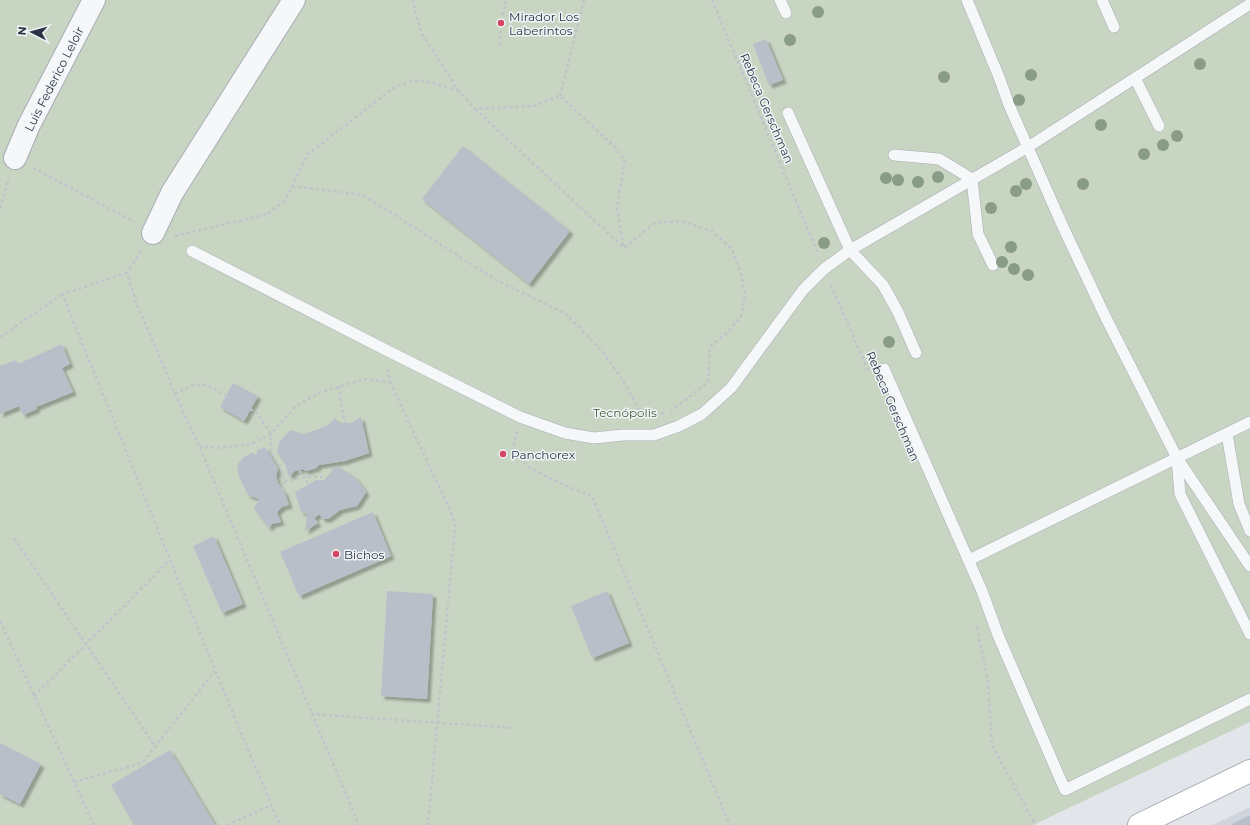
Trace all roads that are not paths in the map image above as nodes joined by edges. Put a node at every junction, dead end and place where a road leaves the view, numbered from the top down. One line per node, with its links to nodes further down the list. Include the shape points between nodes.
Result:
1 (94, 0): 14 (street, Luis Federico Leloir, via 29,125)
2 (294, 0): 16 (street, via 172,193)
3 (780, 0): 7 (lane)
4 (967, 0): 12 (lane)
5 (1102, 0): 8 (lane)
6 (1250, 4): 9 (lane)
7 (786, 13)
8 (1114, 27)
9 (1135, 78): 11 (lane); 12 (lane)
10 (788, 113): 17 (lane)
11 (1159, 126)
12 (1028, 147): 15 (lane); 24 (lane, via 1093,290)
13 (894, 156): 15 (lane, via 940,159)
14 (15, 158)
15 (972, 179): 17 (lane); 19 (lane, via 978,234)
16 (153, 232)
17 (850, 250): 18 (lane, via 824,269 803,290 731,388 702,414 654,435 594,438 565,433 520,417); 20 (lane, via 883,285)
18 (192, 251)
19 (993, 265)
20 (916, 353)
21 (884, 369): 26 (lane)
22 (1250, 422): 23 (lane)
23 (1227, 434): 24 (lane); 25 (lane, via 1239,504)
24 (1177, 458): 26 (lane); 27 (lane); 28 (lane, via 1180,494)
25 (1250, 531)
26 (969, 560): 29 (lane, via 998,636 1065,790)
27 (1250, 566)
28 (1250, 634)
29 (1250, 699)
30 (1250, 771): 31 (main road)
31 (1139, 825)

